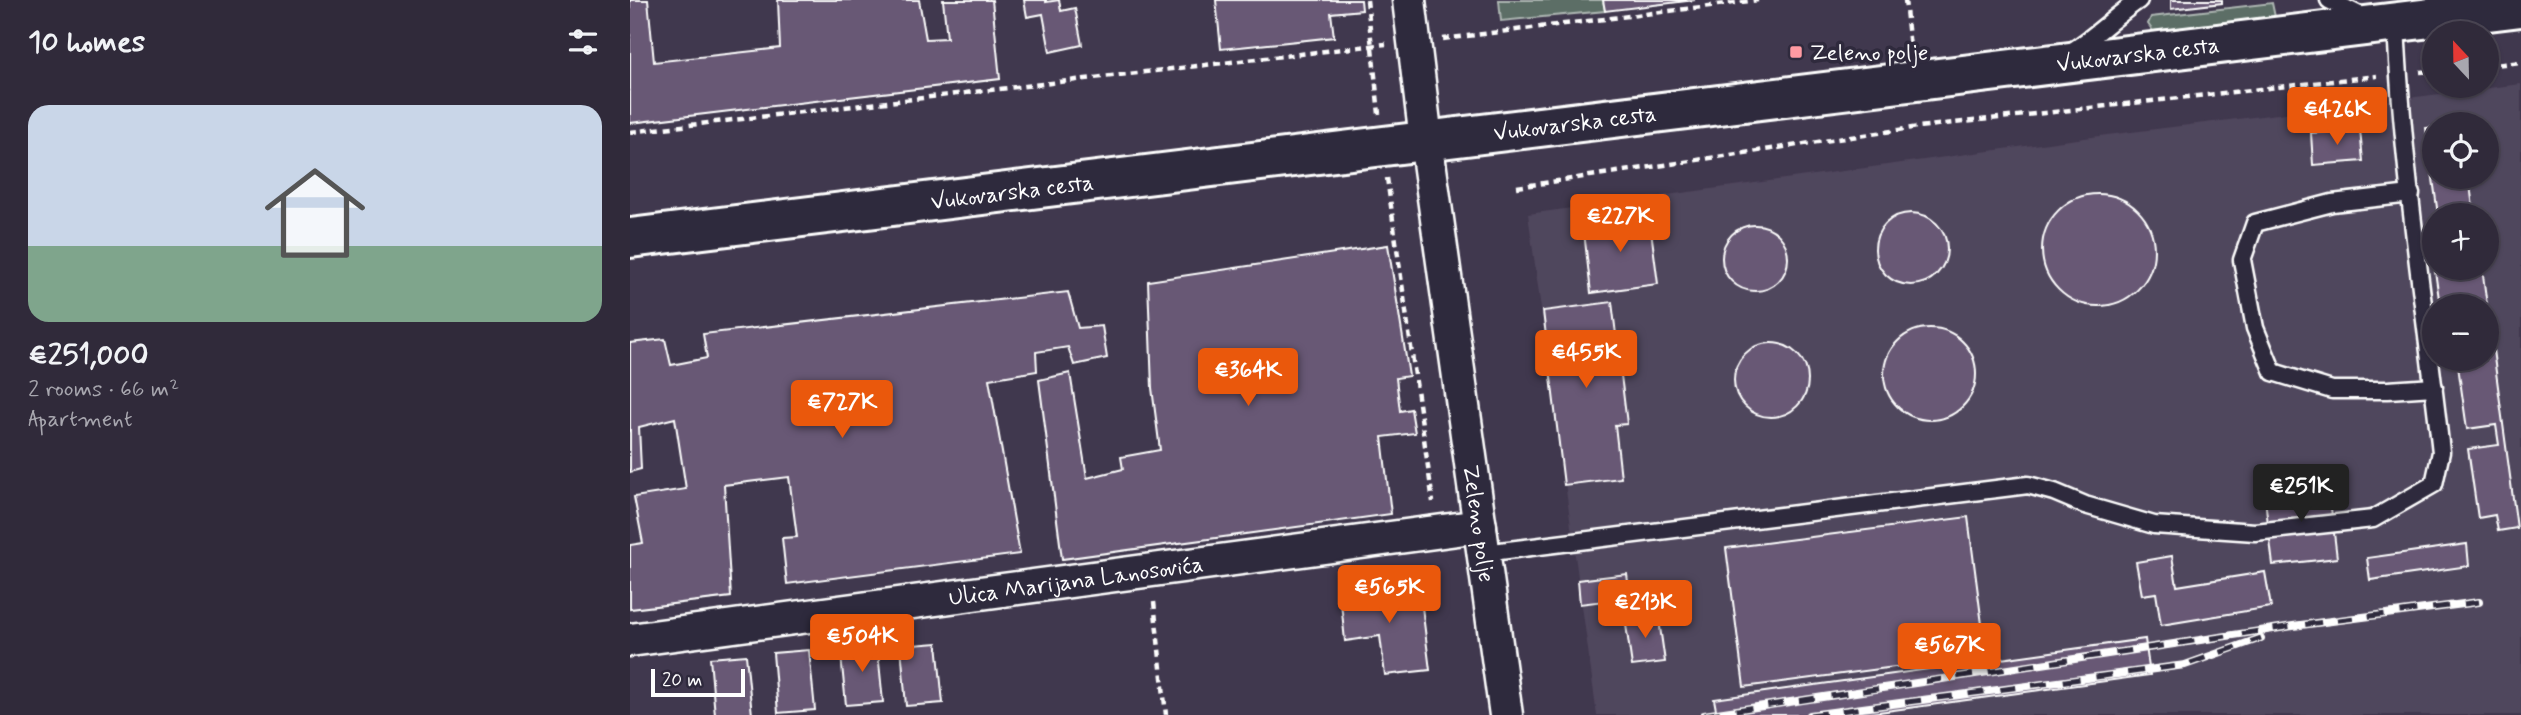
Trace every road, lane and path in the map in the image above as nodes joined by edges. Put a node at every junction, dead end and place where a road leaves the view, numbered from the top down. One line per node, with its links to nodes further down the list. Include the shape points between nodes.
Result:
1 (1367, 0): 9 (path)
2 (1409, 0): 8 (street, Zeleno polje)
3 (1758, 0): 8 (path)
4 (2139, 0): 11 (lane, via 2089,41)
5 (2329, 0): 7 (lane)
6 (2521, 8): 7 (main road, Vukovarska cesta)
7 (2388, 24): 11 (main road, Vukovarska cesta); 14 (lane)
8 (1414, 42): 9 (path); 16 (street, Zeleno polje)
9 (1373, 45): 15 (path); 17 (path)
10 (2521, 62): 12 (path)
11 (2050, 64): 16 (main road, Vukovarska cesta)
12 (2499, 65)
13 (2422, 72): 14 (path)
14 (2398, 74): 18 (path, via 1918,127); 19 (lane)
15 (630, 132)
16 (1426, 139): 17 (main road, Vukovarska cesta); 23 (street, Zeleno polje)
17 (1382, 145): 20 (main road, Vukovarska cesta); 22 (path)
18 (1517, 187)
19 (2410, 194): 21 (lane); 21 (lane, via 2332,203 2255,223 2242,260 2255,328 2273,372 2332,390)
20 (630, 238)
21 (2434, 387): 23 (lane, via 2441,452 2434,484 2373,519 2255,532 2154,525 2028,485)
22 (1437, 531): 23 (street, Ulica Marijana Lanosovića); 24 (street, Ulica Marijana Lanosovića)
23 (1482, 540): 27 (street, Zeleno polje)
24 (1151, 570): 25 (street, Ulica Marijana Lanosovića); 26 (path)
25 (630, 640)
26 (1166, 715)
27 (1506, 715)

